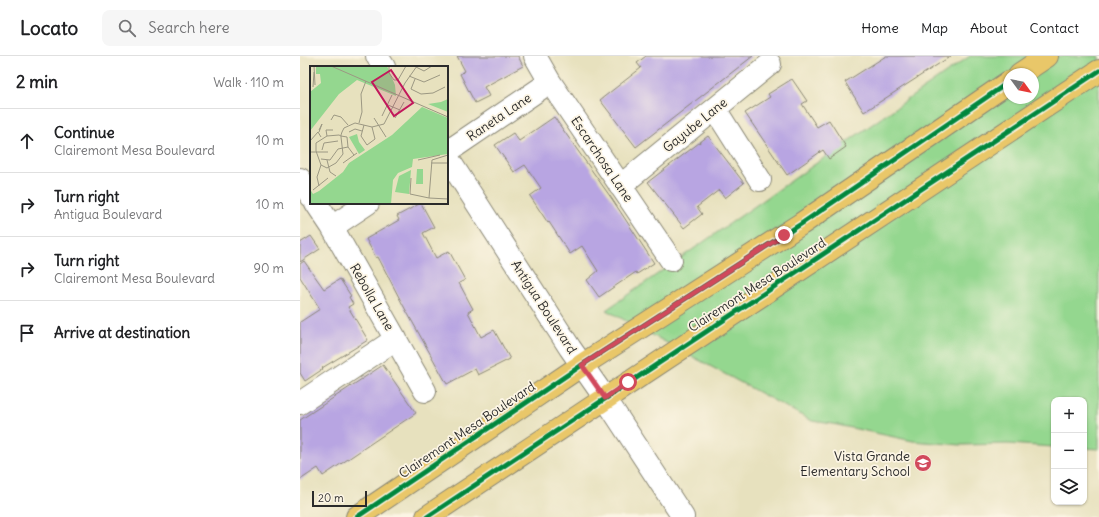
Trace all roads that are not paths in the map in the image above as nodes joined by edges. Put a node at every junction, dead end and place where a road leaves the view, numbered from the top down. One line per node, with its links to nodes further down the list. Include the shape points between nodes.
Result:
1 (377, 56): 5 (street)
2 (535, 56): 8 (street, Escarchosa Lane)
3 (1047, 56): 6 (main road)
4 (770, 64): 10 (street, Gayube Lane)
5 (383, 66)
6 (1029, 68)
7 (1099, 70): 24 (main road, Clairemont Mesa Boulevard)
8 (550, 82): 11 (street, Raneta Lane); 15 (street, Escarchosa Lane)
9 (1003, 86): 22 (main road, Clairemont Mesa Boulevard, via 801,224)
10 (715, 108): 14 (street); 15 (street, Gayube Lane)
11 (448, 151)
12 (448, 159): 22 (street, Antigua Boulevard)
13 (300, 179): 16 (street)
14 (760, 180)
15 (620, 186): 20 (street, Escarchosa Lane)
16 (310, 194)
17 (317, 204): 19 (street, Rebolla Lane)
18 (366, 204): 19 (street)
19 (332, 227): 21 (street, Rebolla Lane)
20 (671, 260)
21 (396, 339): 23 (street, Rebolla Lane); 25 (street)
22 (582, 365): 24 (street, Antigua Boulevard); 26 (main road, Clairemont Mesa Boulevard)
23 (425, 391)
24 (605, 398): 27 (main road, Clairemont Mesa Boulevard); 28 (street, Antigua Boulevard)
25 (300, 403)
26 (357, 517)
27 (427, 517)
28 (683, 517)

